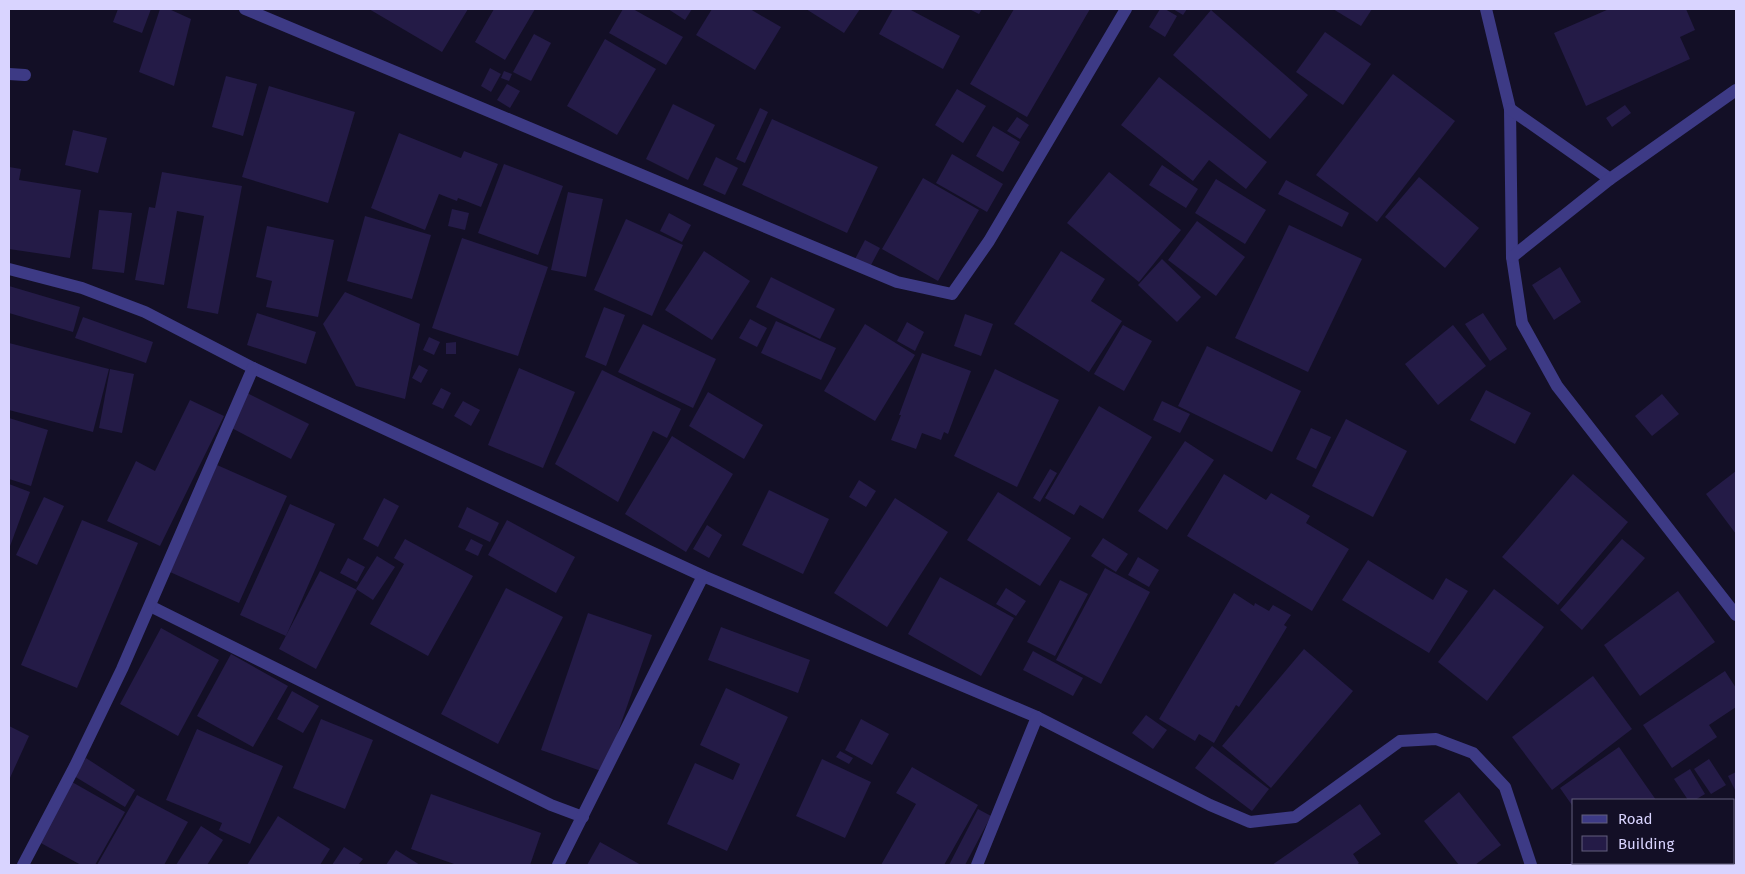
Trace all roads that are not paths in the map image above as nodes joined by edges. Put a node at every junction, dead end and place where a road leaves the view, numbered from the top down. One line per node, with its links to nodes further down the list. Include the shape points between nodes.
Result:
1 (244, 9): 2 (street, via 897,282 952,294 989,241)
2 (1126, 9)
3 (1486, 9): 7 (street)
4 (9, 74): 5 (street)
5 (25, 75)
6 (1736, 90): 8 (street)
7 (1510, 109): 8 (street); 9 (street)
8 (1610, 179): 9 (street)
9 (1512, 257): 14 (street, via 1522,323 1557,386)
10 (9, 269): 11 (street, via 82,288 145,312)
11 (253, 368): 12 (street); 13 (street)
12 (704, 576): 15 (street); 16 (street)
13 (150, 606): 16 (street, via 551,806); 17 (street, via 79,757)
14 (1736, 615)
15 (1037, 717): 19 (street); 20 (street, via 1250,822 1295,817 1400,741 1436,739 1472,753 1505,787)
16 (583, 818): 18 (street)
17 (23, 865)
18 (558, 865)
19 (976, 865)
20 (1531, 865)

